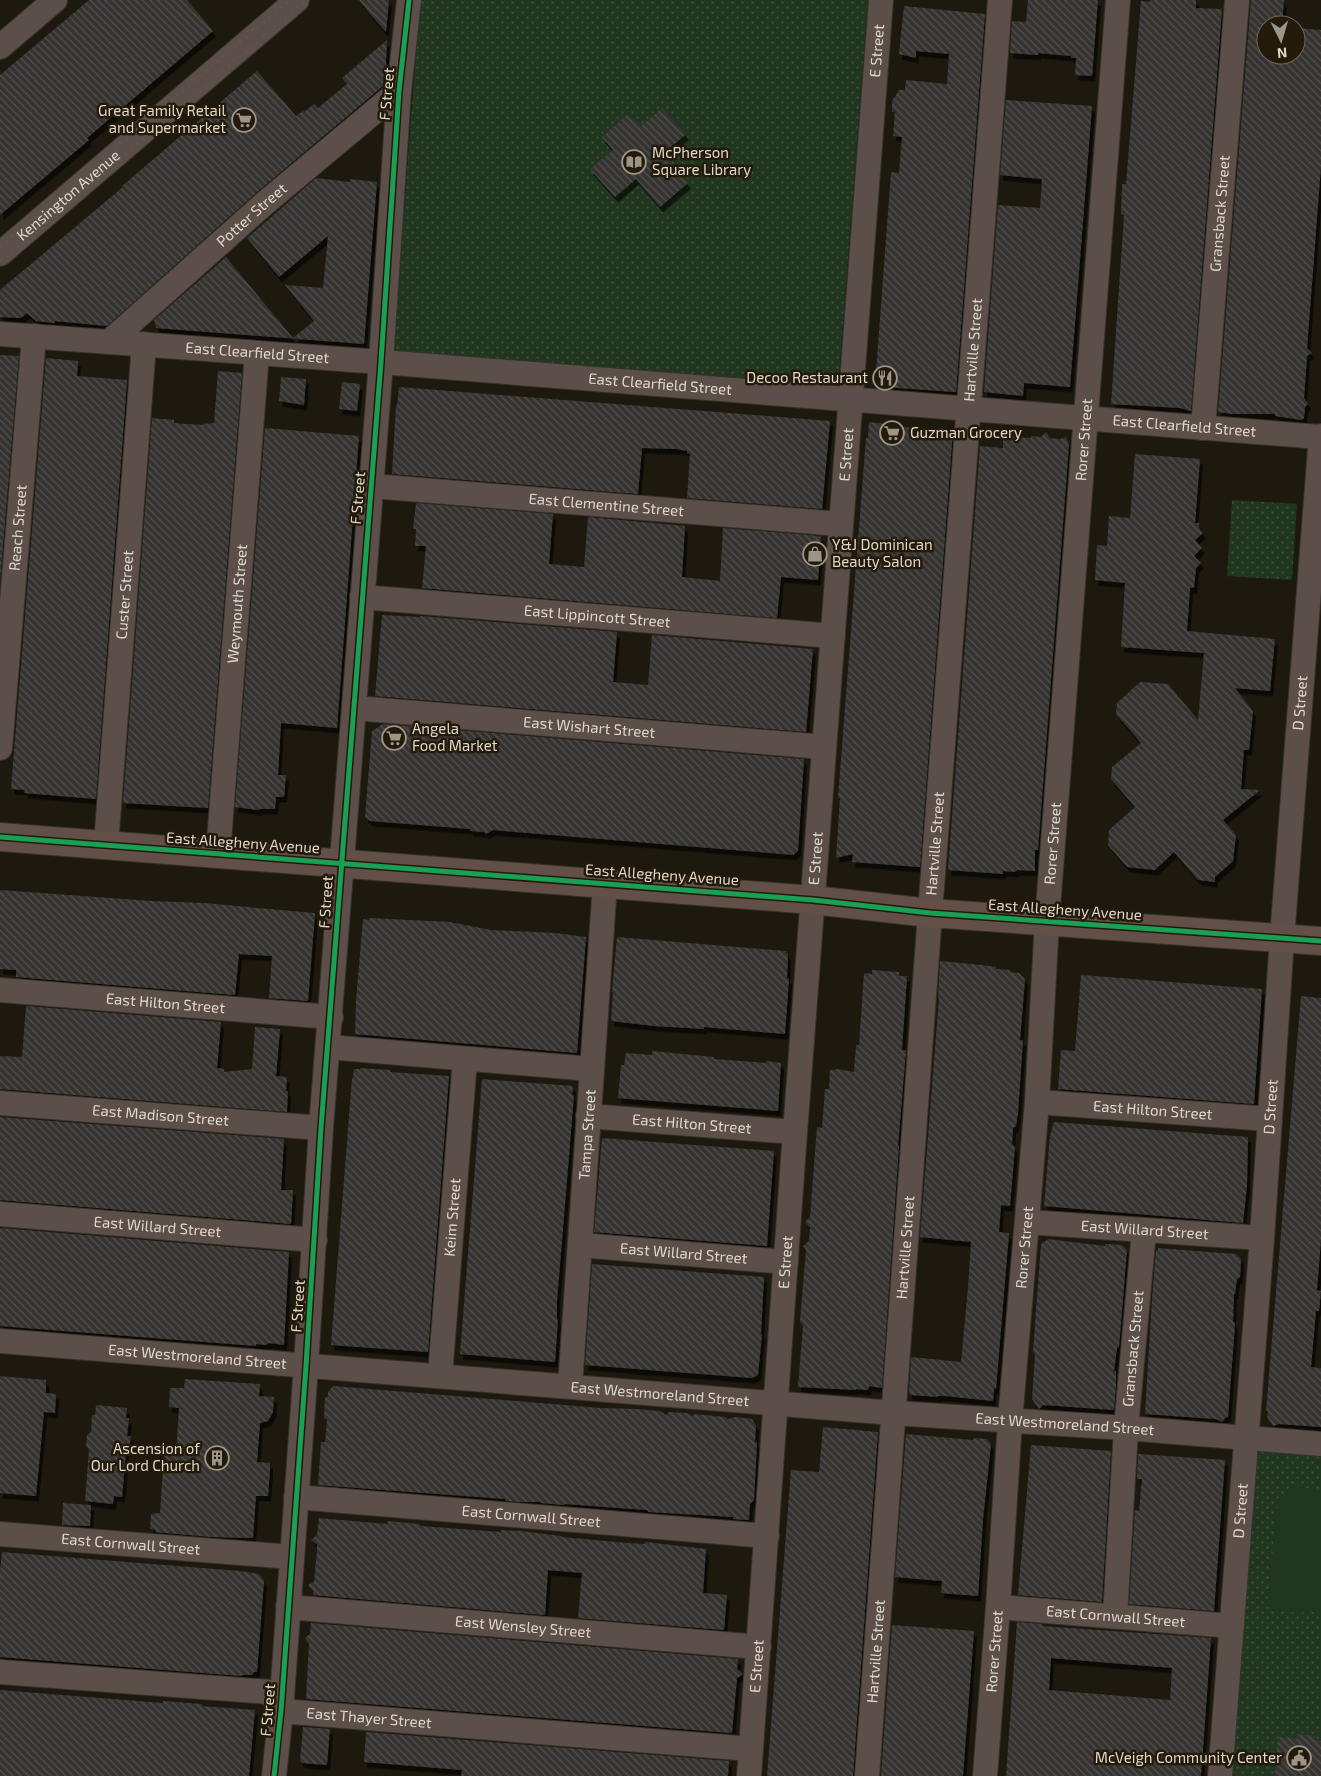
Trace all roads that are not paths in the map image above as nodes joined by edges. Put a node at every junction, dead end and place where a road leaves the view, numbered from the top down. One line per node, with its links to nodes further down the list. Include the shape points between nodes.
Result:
1 (55, 0): 8 (street)
2 (297, 0): 10 (street, Kensington Avenue)
3 (409, 0): 9 (street, F Street)
4 (881, 0): 17 (street, E Street)
5 (1000, 0): 18 (street, Hartville Street)
6 (1118, 0): 19 (street, Rorer Street)
7 (1236, 0): 20 (street, Gransback Street)
8 (0, 47)
9 (399, 91): 13 (street, Potter Street, via 265,203); 16 (street, F Street)
10 (0, 254)
11 (0, 334): 12 (street, East Clearfield Street)
12 (34, 336): 13 (street, East Clearfield Street); 28 (street, Reach Street)
13 (109, 342): 14 (street, East Clearfield Street)
14 (144, 344): 15 (street, East Clearfield Street); 30 (street, Custer Street)
15 (257, 353): 16 (street, East Clearfield Street); 31 (street, Weymouth Street)
16 (381, 362): 17 (street, East Clearfield Street); 22 (street, F Street)
17 (850, 401): 18 (street, East Clearfield Street); 23 (street, E Street)
18 (968, 410): 19 (street, East Clearfield Street); 35 (street, Hartville Street)
19 (1086, 419): 20 (street, East Clearfield Street); 36 (street, Rorer Street)
20 (1203, 428): 21 (street, East Clearfield Street)
21 (1321, 437): 37 (street, D Street)
22 (372, 486): 23 (street, East Clementine Street); 24 (street, F Street)
23 (840, 524): 25 (street, E Street)
24 (362, 597): 25 (street, East Lippincott Street); 26 (street, F Street)
25 (833, 636): 27 (street, E Street)
26 (355, 708): 27 (street, East Wishart Street); 32 (street, F Street)
27 (824, 747): 34 (street, E Street)
28 (0, 748)
29 (0, 836): 30 (main road, East Allegheny Avenue)
30 (106, 844): 31 (main road, East Allegheny Avenue)
31 (218, 854): 32 (main road, East Allegheny Avenue)
32 (341, 863): 33 (main road, East Allegheny Avenue); 40 (street, F Street)
33 (605, 884): 34 (main road, East Allegheny Avenue); 43 (street, Tampa Street)
34 (813, 900): 35 (main road, East Allegheny Avenue); 49 (street, E Street)
35 (930, 913): 36 (main road, East Allegheny Avenue); 62 (street, Hartville Street)
36 (1047, 921): 37 (main road, East Allegheny Avenue); 44 (street, Rorer Street)
37 (1282, 938): 38 (main road, East Allegheny Avenue); 47 (street, D Street)
38 (1321, 941)
39 (0, 990): 40 (street, East Hilton Street)
40 (331, 1017): 41 (street, F Street)
41 (328, 1047): 42 (street); 48 (street, F Street)
42 (465, 1059): 43 (street); 59 (street, Keim Street)
43 (591, 1069): 46 (street, Tampa Street)
44 (1037, 1102): 47 (street, East Hilton Street); 51 (street, Rorer Street)
45 (0, 1103): 48 (street, East Madison Street)
46 (588, 1116): 49 (street, East Hilton Street); 55 (street, Tampa Street)
47 (1270, 1119): 53 (street, D Street)
48 (321, 1128): 54 (street, F Street)
49 (795, 1132): 56 (street, E Street)
50 (0, 1214): 54 (street, East Willard Street)
51 (1027, 1222): 52 (street, East Willard Street); 63 (street, Rorer Street)
52 (1144, 1231): 53 (street, East Willard Street); 64 (street, Gransback Street)
53 (1262, 1238): 65 (street, D Street)
54 (315, 1240): 58 (street, F Street)
55 (580, 1246): 56 (street, East Willard Street); 60 (street, Tampa Street)
56 (786, 1262): 61 (street, E Street)
57 (0, 1341): 58 (street, East Westmoreland Street)
58 (306, 1366): 59 (street, East Westmoreland Street); 67 (street, F Street)
59 (440, 1376): 60 (street, East Westmoreland Street)
60 (570, 1386): 61 (street, East Westmoreland Street)
61 (776, 1403): 62 (street, East Westmoreland Street); 69 (street, E Street)
62 (894, 1413): 63 (street, East Westmoreland Street); 81 (street, Hartville Street)
63 (1010, 1421): 64 (street, East Westmoreland Street); 72 (street, Rorer Street)
64 (1126, 1428): 65 (street, East Westmoreland Street); 73 (street, Gransback Street)
65 (1246, 1439): 66 (street, East Westmoreland Street); 74 (street, D Street)
66 (1321, 1444)
67 (296, 1497): 69 (street, East Cornwall Street); 70 (street, F Street)
68 (0, 1534): 70 (street, East Cornwall Street)
69 (767, 1536): 75 (street, E Street)
70 (292, 1557): 71 (street, F Street)
71 (288, 1607): 75 (street, East Wensley Street); 77 (street, F Street)
72 (998, 1608): 73 (street, East Cornwall Street); 82 (street, Rorer Street)
73 (1115, 1616): 74 (street, East Cornwall Street)
74 (1232, 1626): 83 (street, D Street)
75 (758, 1647): 78 (street, E Street)
76 (0, 1672): 77 (street, via 270,1692)
77 (281, 1711): 78 (street, East Thayer Street); 79 (street, F Street)
78 (751, 1749): 80 (street, E Street)
79 (274, 1776)
80 (749, 1776)
81 (867, 1776)
82 (985, 1776)
83 (1220, 1776)

